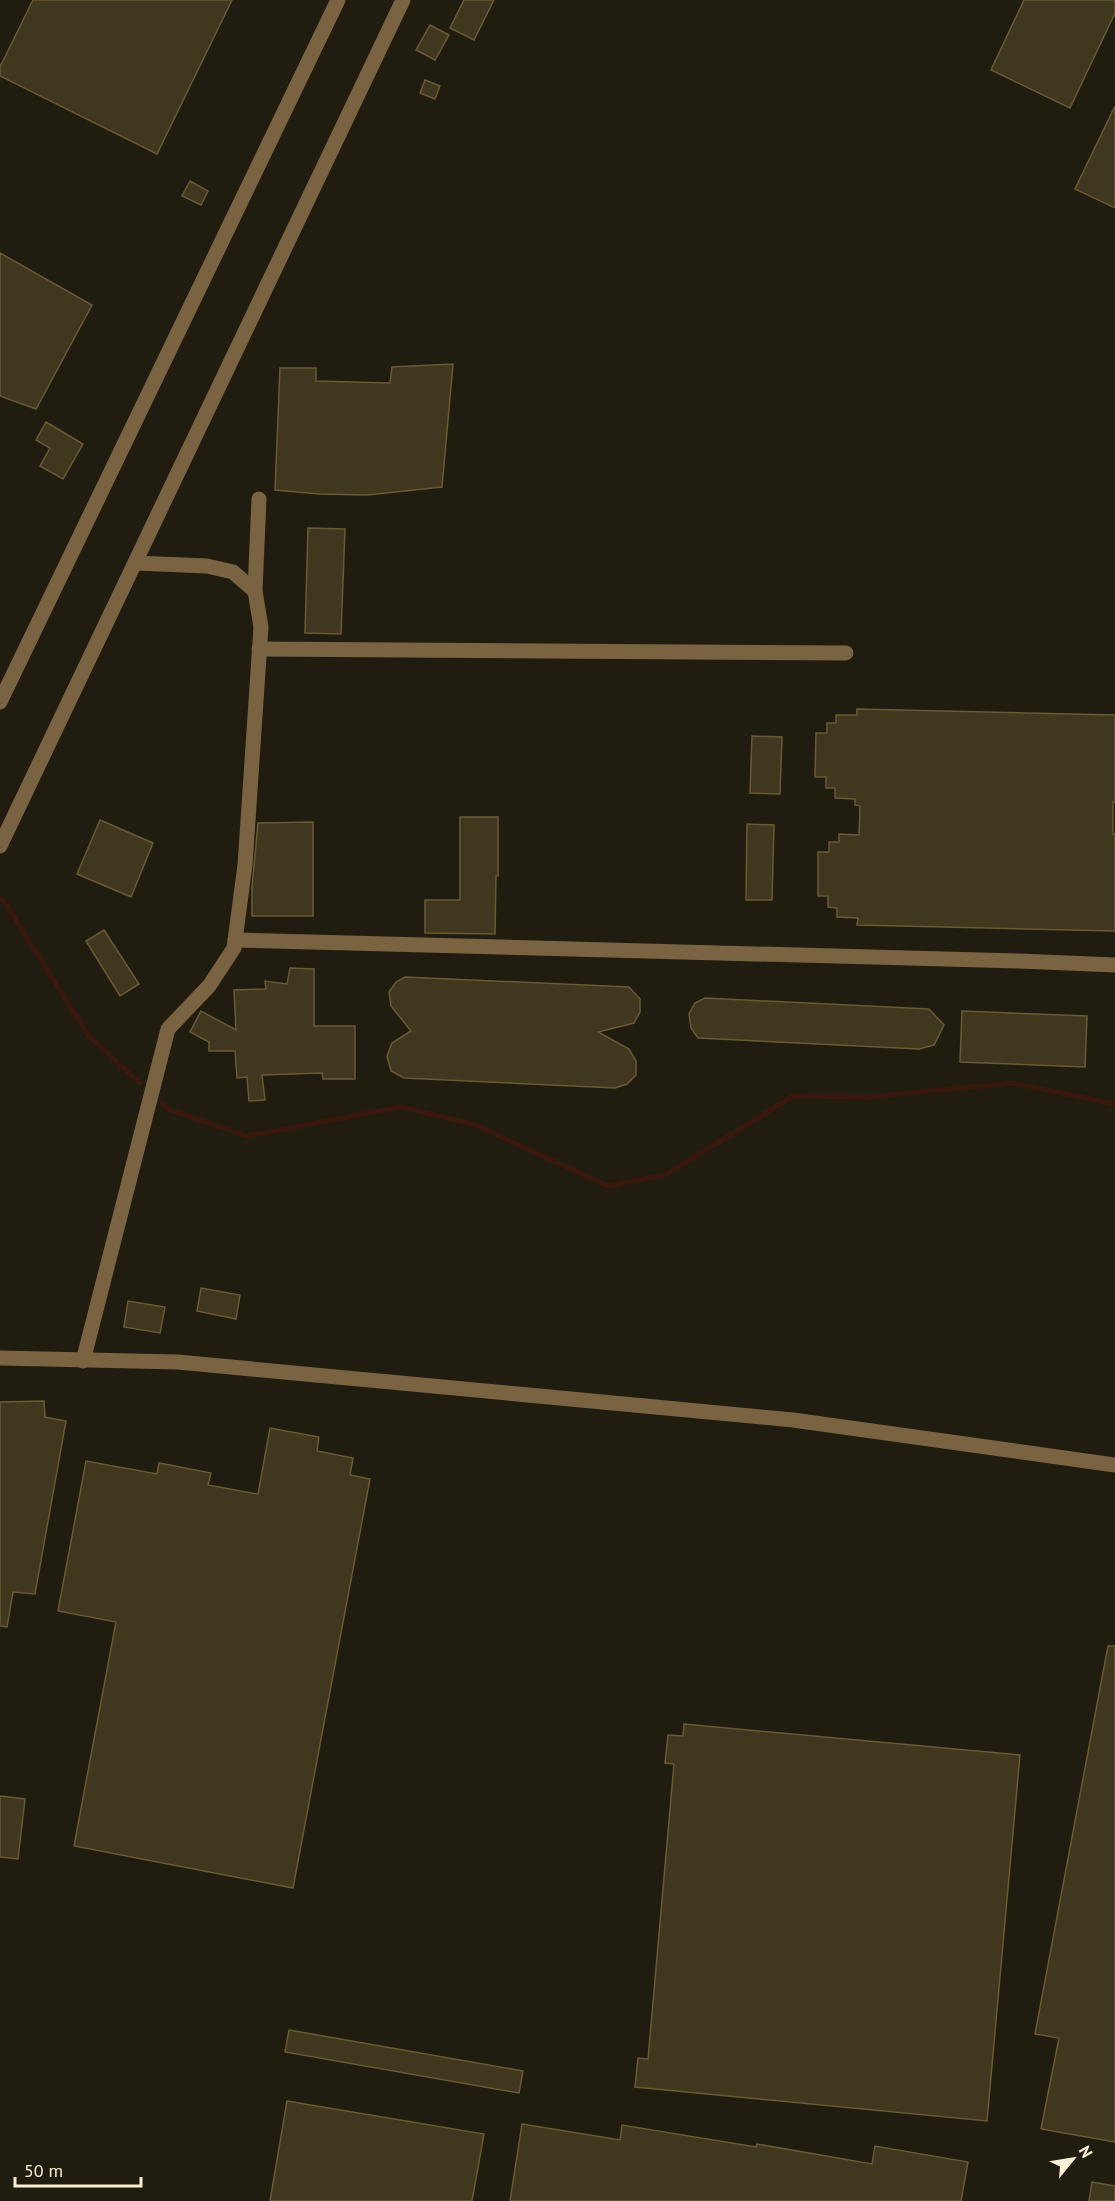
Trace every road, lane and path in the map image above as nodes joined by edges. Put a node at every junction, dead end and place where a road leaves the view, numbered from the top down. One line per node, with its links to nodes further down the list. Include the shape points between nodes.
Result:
1 (338, 0): 8 (street)
2 (403, 0): 4 (street)
3 (259, 498): 5 (street)
4 (135, 563): 5 (street, via 207,566 233,573); 9 (street)
5 (255, 591): 6 (street, via 261,627)
6 (259, 649): 7 (street); 10 (street)
7 (846, 653)
8 (0, 702)
9 (0, 846)
10 (235, 940): 11 (street); 13 (street, via 234,948 209,986 168,1029)
11 (1115, 965)
12 (0, 1358): 13 (street)
13 (83, 1361): 14 (street, via 178,1362 782,1419)
14 (1115, 1465)

